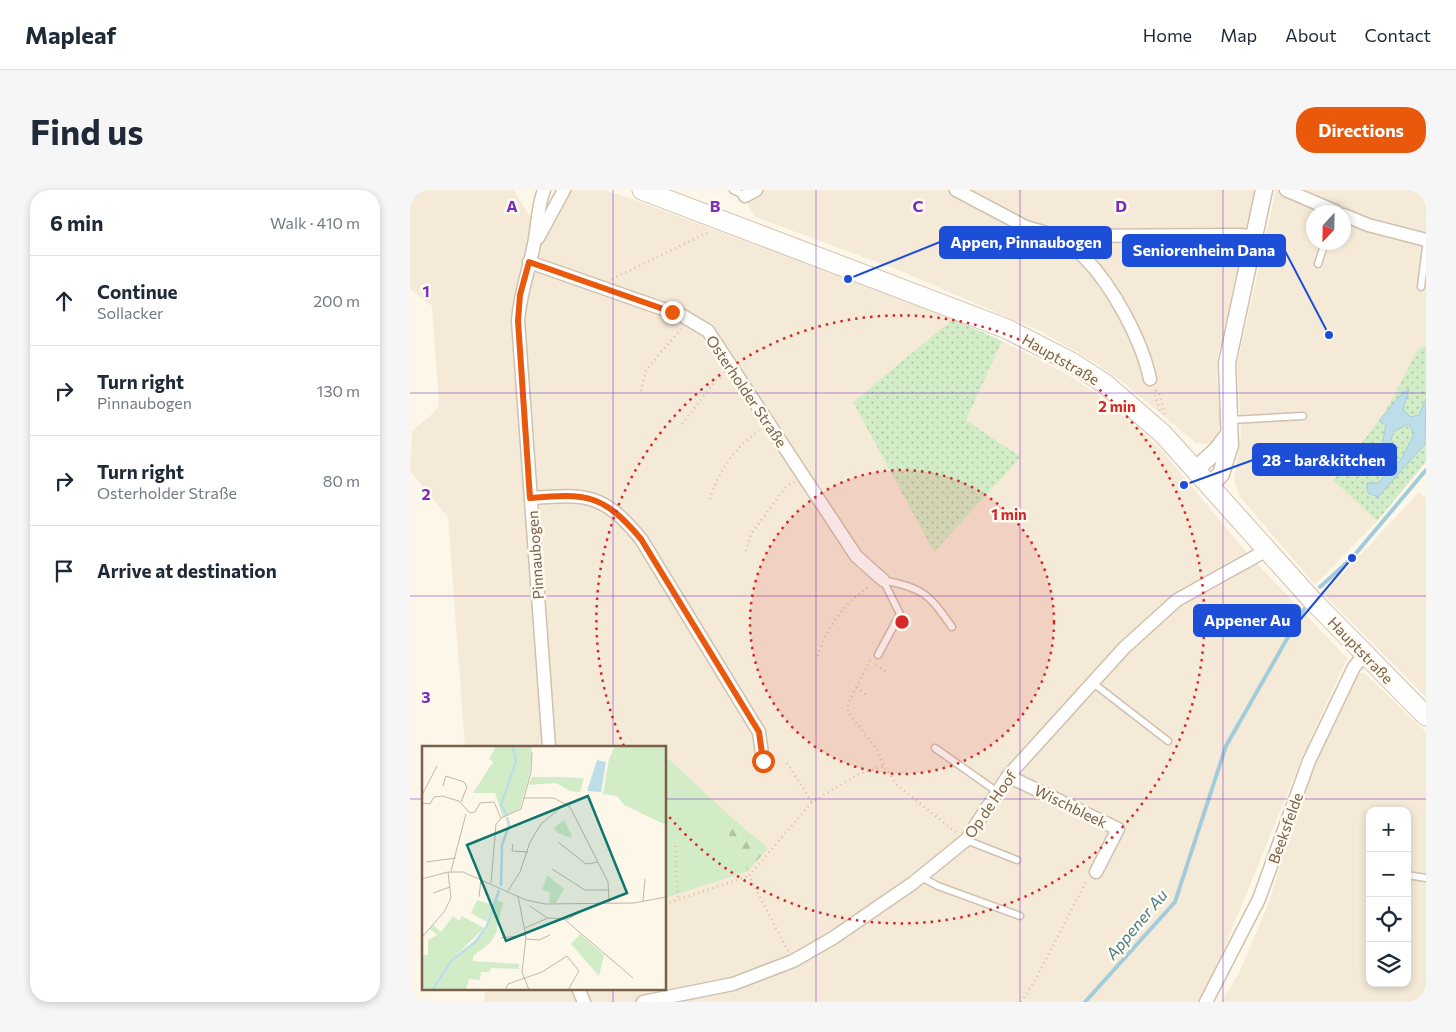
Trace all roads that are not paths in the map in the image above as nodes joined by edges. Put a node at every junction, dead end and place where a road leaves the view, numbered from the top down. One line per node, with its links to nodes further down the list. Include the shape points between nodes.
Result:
1 (544, 190): 9 (street, Pinnaubogen)
2 (564, 190): 15 (street, Pinnaubogen)
3 (642, 190): 24 (main road, Hauptstraße, via 954,308 1039,344 1111,389)
4 (733, 190): 8 (lane)
5 (956, 190): 12 (street, via 1026,227)
6 (1264, 190): 13 (street)
7 (1286, 190): 10 (street)
8 (751, 193)
9 (538, 196): 15 (street, Pinnaubogen)
10 (1319, 205)
11 (1351, 218): 14 (street)
12 (1057, 236): 13 (street); 21 (street, via 1086,259 1107,285 1140,348)
13 (1253, 237): 23 (street, via 1227,363)
14 (1426, 240)
15 (534, 245): 18 (street, Pinnaubogen)
16 (1426, 247): 20 (lane)
17 (1322, 250): 19 (lane)
18 (529, 262): 26 (street, Pinnaubogen, via 520,295 518,321); 28 (street, Osterholder Straße, via 683,316 708,330 856,556)
19 (1318, 264)
20 (1422, 287)
21 (1153, 384)
22 (1303, 416): 23 (lane)
23 (1230, 426): 24 (street, via 1217,450); 25 (street, via 1230,445 1221,474)
24 (1196, 469): 25 (main road, Hauptstraße)
25 (1210, 485): 27 (main road, Hauptstraße)
26 (530, 498): 35 (street, Pinnaubogen); 37 (street, via 568,494 589,498 601,502 624,519 641,539 759,732)
27 (1267, 550): 31 (main road, Hauptstraße); 32 (street, Op de Hoof, via 1178,600 1124,648)
28 (883, 580): 29 (lane, via 911,586 927,595); 30 (lane, via 900,614)
29 (952, 627)
30 (878, 655)
31 (1364, 655): 33 (main road, Hauptstraße); 50 (street, Beeksfelde, via 1354,667 1309,761 1259,900)
32 (1092, 683): 34 (lane); 38 (street, Op de Hoof)
33 (1426, 716)
34 (1168, 741)
35 (549, 746)
36 (935, 748): 39 (lane)
37 (763, 761)
38 (1008, 776): 39 (street, Op de Hoof); 42 (street, Wischbleek, via 1118,829)
39 (996, 791): 40 (street, Op de Hoof)
40 (966, 840): 41 (lane); 44 (street, Op de Hoof)
41 (1017, 860)
42 (1096, 872)
43 (1411, 875): 45 (lane)
44 (920, 877): 46 (lane); 49 (street, Op de Hoof, via 834,938 793,961 733,984)
45 (1426, 878)
46 (1020, 916)
47 (579, 990): 48 (street)
48 (584, 1002)
49 (643, 1002)
50 (1206, 1002)

